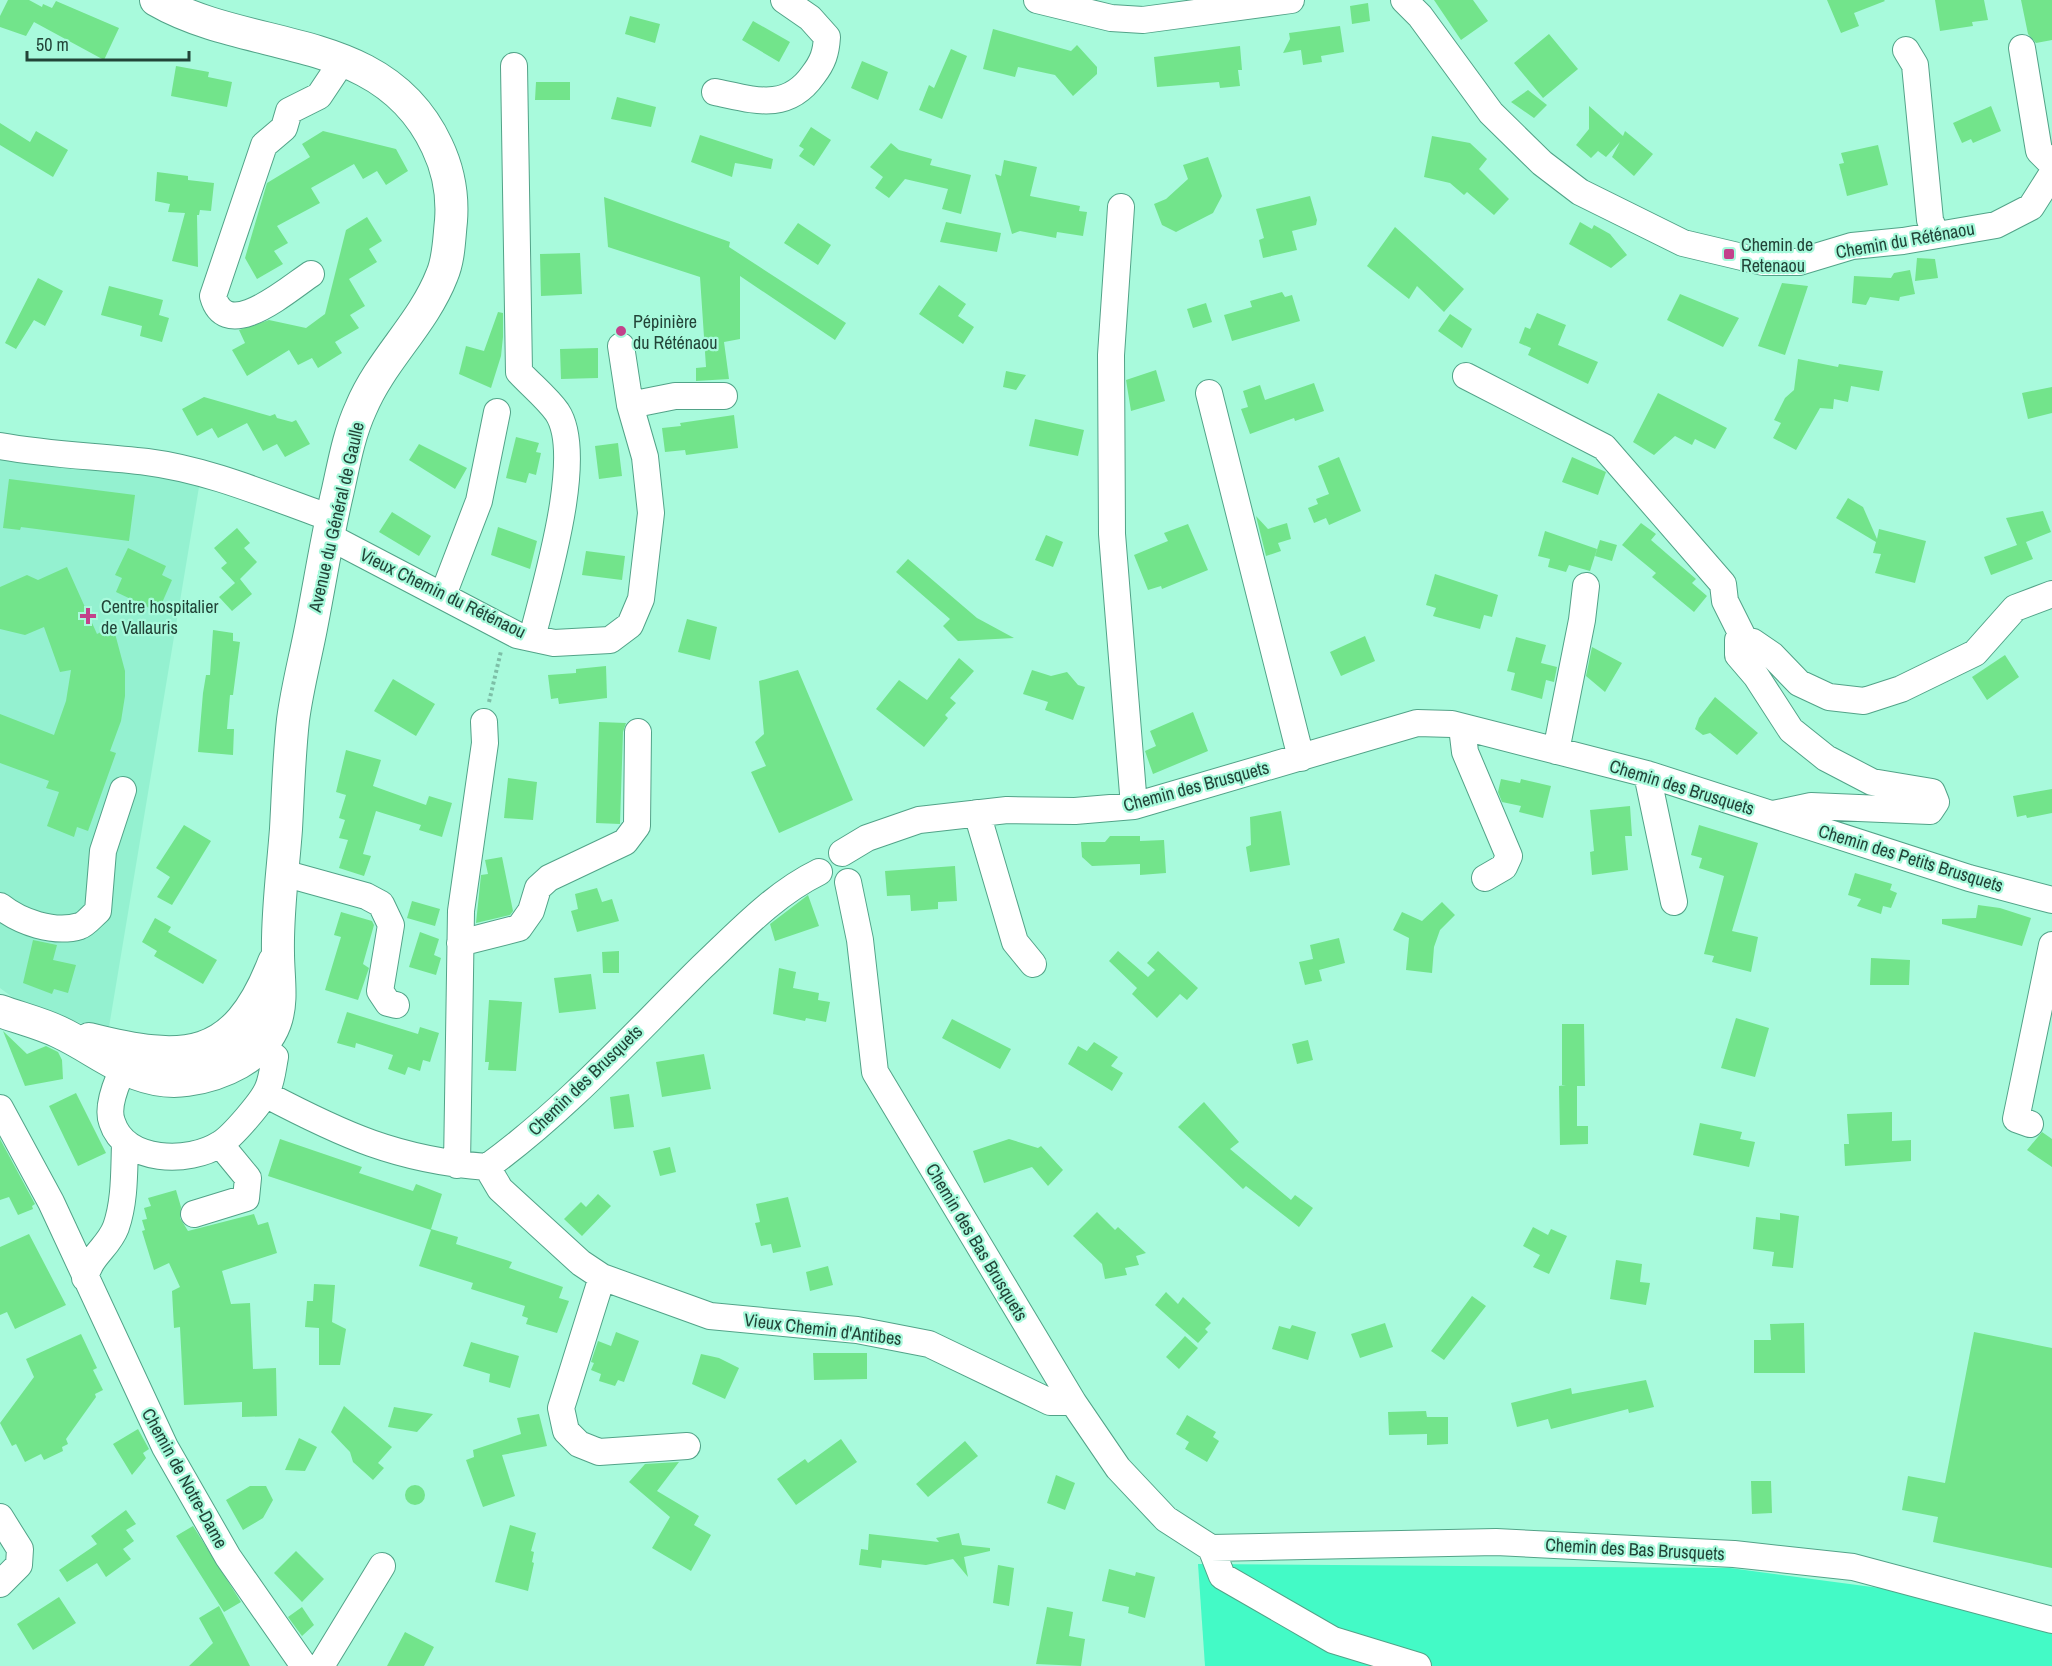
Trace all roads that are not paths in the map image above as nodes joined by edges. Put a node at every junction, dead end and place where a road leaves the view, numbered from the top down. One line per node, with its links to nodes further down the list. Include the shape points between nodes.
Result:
1 (156, 0): 8 (main road, Avenue du Général de Gaulle, via 214,23)
2 (784, 0): 10 (street, via 810,18 827,37 826,55 802,90 790,98 772,99)
3 (1037, 0): 4 (street, via 1111,18 1143,20)
4 (1291, 0)
5 (1404, 0): 14 (street, Chemin du Réténaou, via 1491,113 1542,163 1580,192 1683,243 1763,262 1799,262 1852,246)
6 (2022, 48): 11 (street, via 2039,151)
7 (1906, 50): 14 (street, via 1915,64 1930,219)
8 (343, 60): 15 (street, via 319,96 290,111 284,128 264,145 213,296 216,309 224,315 245,316); 23 (main road, Avenue du Général de Gaulle, via 388,83 424,122 446,166 451,214 444,272 428,304 361,406)
9 (514, 66): 27 (street, via 519,372 558,414 567,451 562,516)
10 (715, 92)
11 (2052, 164)
12 (2052, 174): 14 (street, Chemin du Réténaou, via 2031,207 1996,225)
13 (1121, 207): 36 (street, via 1111,355 1112,534)
14 (1936, 235)
15 (311, 274)
16 (621, 346): 20 (street, Vieux Chemin du Réténaou)
17 (1466, 376): 28 (street, via 1604,447 1723,584 1725,602)
18 (1209, 393): 33 (street)
19 (724, 396): 20 (street, via 675,396)
20 (630, 405): 27 (street, Vieux Chemin du Réténaou, via 645,457 651,513 641,599 630,625 610,640 554,643)
21 (497, 412): 26 (street, via 479,501)
22 (0, 446): 23 (street, Vieux Chemin du Réténaou, via 41,454 148,462 206,474)
23 (330, 527): 26 (street, Vieux Chemin du Réténaou); 41 (main road, Avenue du Général de Gaulle, via 293,720)
24 (1586, 586): 32 (street)
25 (2052, 594): 28 (street, via 2015,608 1975,653 1901,689 1864,701 1829,697 1798,683 1772,655 1754,642)
26 (443, 596): 27 (street, Vieux Chemin du Réténaou)
27 (520, 634)
28 (1745, 641): 38 (street, Chemin des Brusquets, via 1738,640 1738,655 1791,730 1826,758 1872,782 1932,792 1936,802 1930,811 1811,806)
29 (484, 722): 47 (street, via 485,743)
30 (1462, 727): 32 (street, Chemin des Brusquets); 33 (street, Chemin des Brusquets, via 1417,723); 42 (street, via 1465,752 1509,856 1504,867)
31 (638, 732): 47 (street, via 637,826 625,842 549,878 538,888 531,911 519,928)
32 (1556, 751): 34 (street, Chemin des Brusquets)
33 (1301, 758): 36 (street, Chemin des Brusquets)
34 (1647, 774): 38 (street, Chemin des Brusquets); 45 (street)
35 (123, 790): 46 (street, via 103,850 98,910 82,926 36,925)
36 (1134, 806): 37 (street, Chemin des Brusquets)
37 (976, 813): 39 (street, Chemin des Brusquets, via 919,820 867,838); 50 (street, via 1015,942)
38 (1771, 815): 44 (street, Chemin des Petits Brusquets)
39 (842, 854): 40 (street, via 826,855 819,864); 43 (street, via 853,866)
40 (819, 872): 43 (street, via 832,887); 63 (street, Chemin des Brusquets, via 754,916 540,1125)
41 (283, 873): 49 (main road, Avenue du Général de Gaulle); 51 (street, via 366,896 381,904 391,925 380,991 388,1003)
42 (1485, 878)
43 (848, 882): 68 (street, Chemin des Bas Brusquets, via 861,940 875,1072)
44 (2052, 900)
45 (1674, 902)
46 (0, 906)
47 (460, 943): 62 (street)
48 (2052, 945): 58 (street, via 2016,1119)
49 (278, 952): 54 (main road, via 254,1005); 54 (main road, Avenue du Général de Gaulle, via 280,984)
50 (1033, 964)
51 (396, 1005)
52 (0, 1011): 53 (main road)
53 (58, 1031): 54 (main road, via 170,1053); 55 (main road)
54 (248, 1045): 55 (street, via 183,1065 133,1062); 55 (main road, via 229,1069 188,1080 145,1077); 56 (street)
55 (122, 1069): 59 (street, via 112,1095 111,1121)
56 (265, 1094): 60 (street); 62 (street, via 312,1120 376,1147)
57 (0, 1108): 67 (street, Chemin de Notre-Dame, via 51,1202)
58 (2030, 1124)
59 (125, 1144): 61 (street); 64 (street)
60 (220, 1144): 61 (street, via 188,1156); 65 (street, via 248,1178 246,1198)
61 (153, 1155): 64 (street)
62 (457, 1164): 63 (street)
63 (487, 1167): 66 (street, Vieux Chemin d'Antibes, via 500,1189 581,1263)
64 (123, 1197): 67 (street, via 115,1228 89,1262)
65 (194, 1214)
66 (602, 1277): 68 (street, Vieux Chemin d'Antibes, via 710,1316 857,1330 929,1344 1050,1402); 69 (street, via 561,1408 566,1431 579,1444 599,1452)
67 (85, 1278): 75 (street, Chemin de Notre-Dame, via 165,1447 228,1557)
68 (1073, 1402): 71 (street, Chemin des Bas Brusquets, via 1118,1468 1166,1519)
69 (687, 1446)
70 (0, 1517): 73 (street, via 20,1549 19,1565)
71 (1212, 1548): 74 (street, Chemin des Bas Brusquets, via 1496,1542 1734,1554 1852,1567); 77 (street, via 1222,1576 1334,1640)
72 (382, 1566): 76 (street)
73 (0, 1584)
74 (2052, 1620)
75 (304, 1666)
76 (321, 1666)
77 (1418, 1666)

